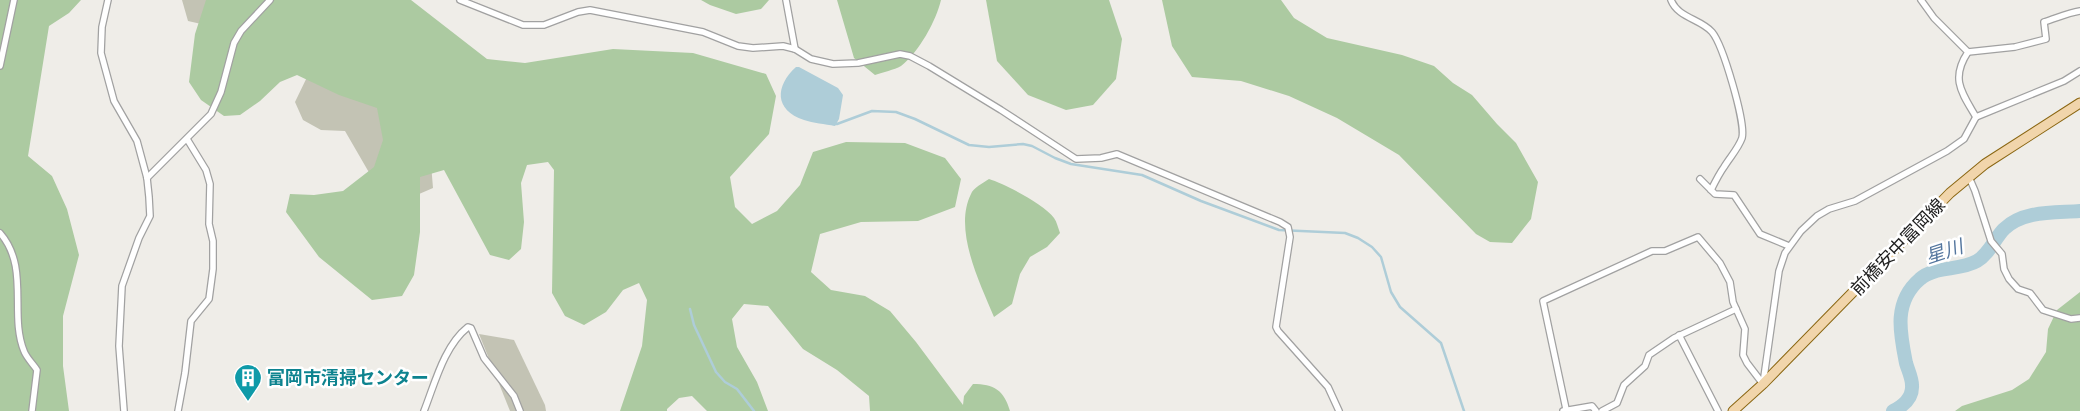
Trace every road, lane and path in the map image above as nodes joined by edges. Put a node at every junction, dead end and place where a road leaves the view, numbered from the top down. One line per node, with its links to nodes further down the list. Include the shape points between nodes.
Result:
1 (14, 0): 11 (street)
2 (108, 0): 17 (street, via 101,53 114,101 137,141)
3 (270, 0): 15 (street, via 241,31 234,43 221,92 211,114)
4 (460, 0): 9 (street, via 523,25 544,24 590,10 703,32 738,46)
5 (786, 0): 9 (street)
6 (1671, 0): 19 (street, via 1674,6 1716,37 1742,118 1741,139)
7 (1921, 0): 10 (street)
8 (2080, 11): 10 (street, via 2068,12 2044,22 2046,39 2015,47)
9 (795, 49): 32 (street, via 811,59 833,64 858,63 900,54 910,56 1076,159 1117,154 1284,224 1290,237 1276,327 1328,387)
10 (1968, 52): 14 (street, via 1961,62 1958,87)
11 (0, 66)
12 (2080, 72): 14 (street)
13 (2080, 104): 16 (main road, 前橋安中富岡線)
14 (1976, 117): 21 (street, via 1964,139 1947,151 1855,201 1817,216)
15 (187, 139): 17 (street); 29 (street, via 206,170 210,184 213,269 209,299 191,322)
16 (1968, 177): 23 (street, via 1991,241 2002,254 2009,279 2030,293 2043,310 2071,319); 25 (main road, 前橋安中富岡線)
17 (147, 178): 28 (street, via 150,216 122,286 119,346)
18 (1700, 178): 19 (street)
19 (1711, 190): 21 (street, via 1715,194 1734,195 1760,234)
20 (0, 233): 27 (street, via 10,247 15,264 24,351 37,370)
21 (1789, 246): 25 (street, via 1780,271)
22 (1736, 309): 24 (street); 25 (street, via 1745,329 1743,355); 26 (street, via 1730,282 1698,237 1665,251 1652,251 1543,301)
23 (2080, 318)
24 (1679, 336): 34 (street, via 1649,355 1645,366 1624,385 1617,403); 35 (street)
25 (1763, 384): 36 (main road, 前橋安中富岡線)
26 (1564, 410): 33 (street, via 1592,406)
27 (32, 411)
28 (124, 411)
29 (178, 411)
30 (424, 411): 31 (street, via 448,353 460,333 468,327 484,358 514,396)
31 (520, 411)
32 (1339, 411)
33 (1596, 411)
34 (1602, 411)
35 (1718, 411)
36 (1733, 411)

